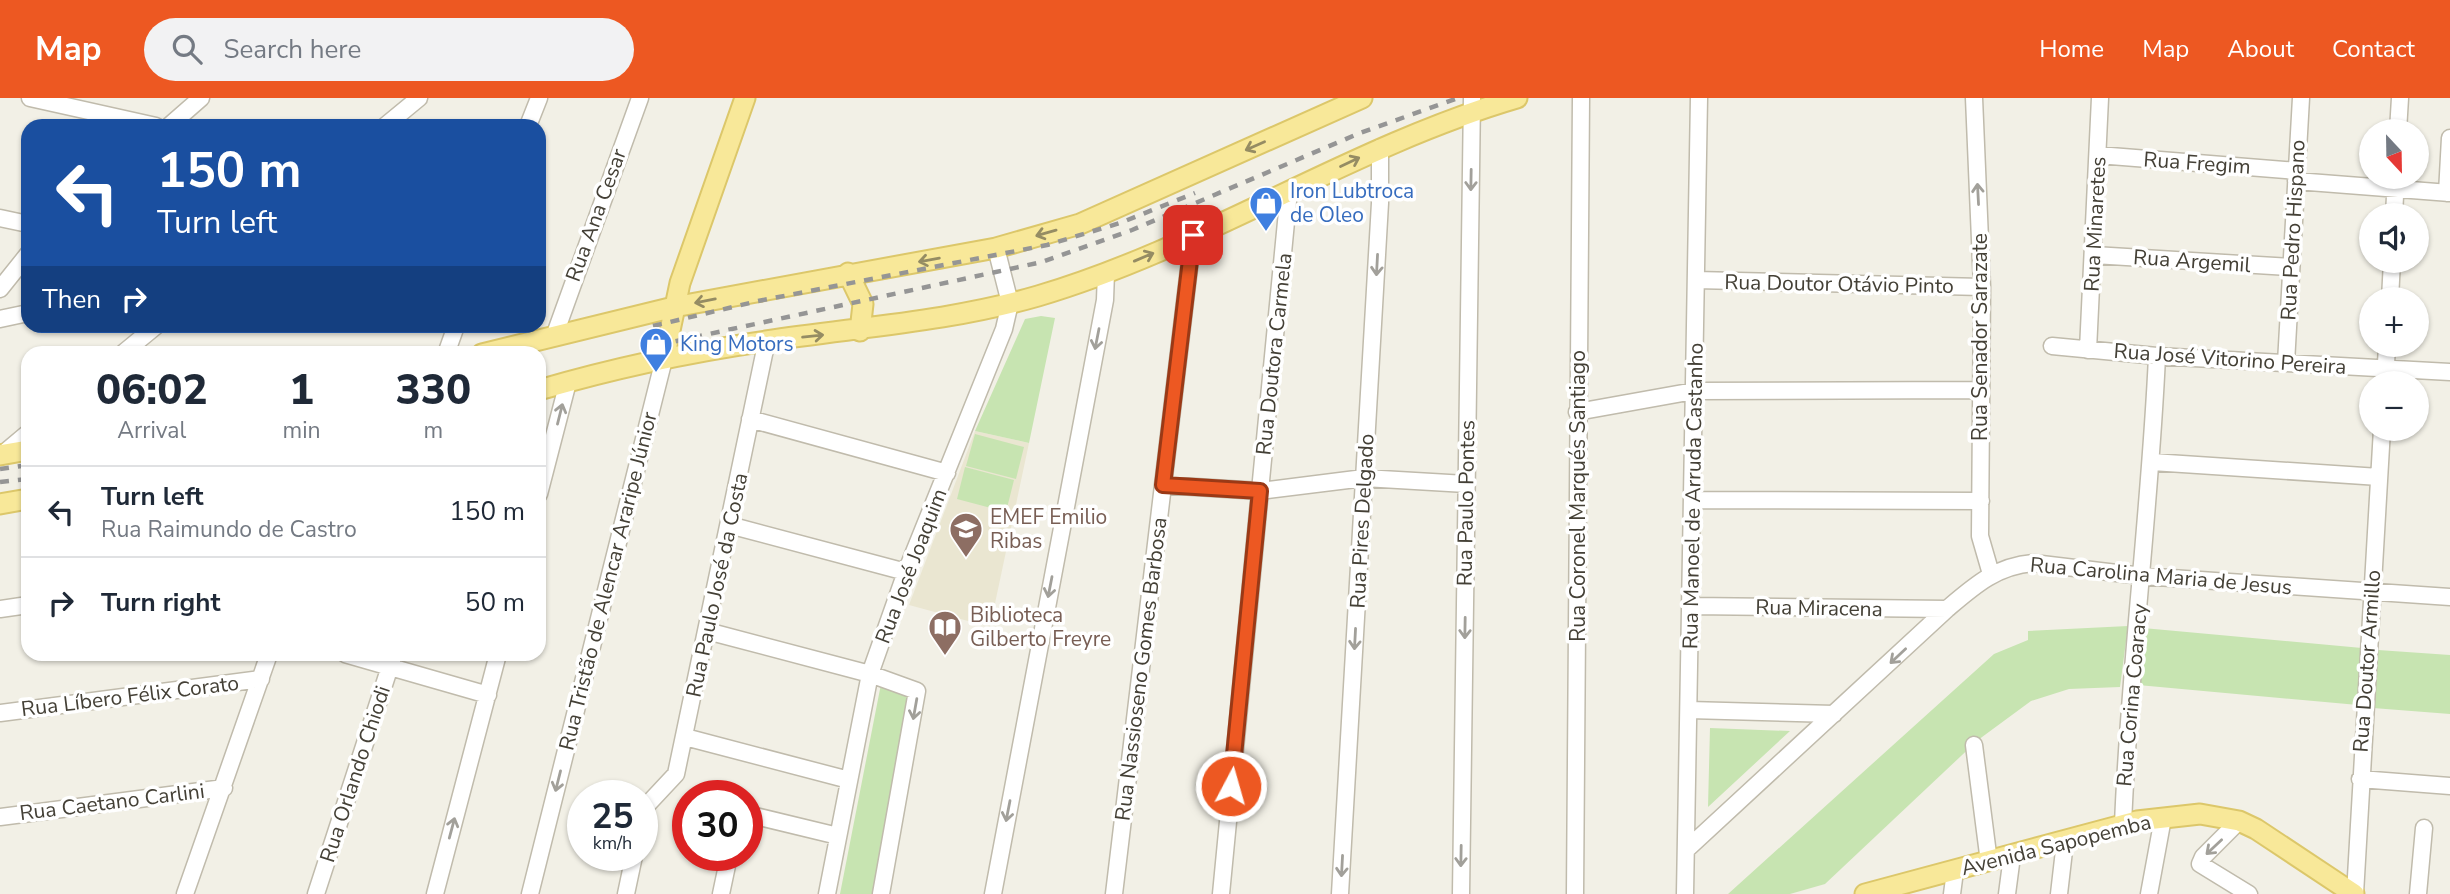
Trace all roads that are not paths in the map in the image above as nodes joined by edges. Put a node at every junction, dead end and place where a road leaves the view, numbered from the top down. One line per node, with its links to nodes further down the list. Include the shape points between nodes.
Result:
1 (30, 98): 16 (street)
2 (201, 98): 17 (street)
3 (419, 98): 18 (street)
4 (538, 98): 19 (street)
5 (640, 98): 47 (street, Rua Ana Cesar)
6 (746, 98): 42 (main road, Rua Tristão de Alencar Araripe Júnior)
7 (1362, 98): 32 (main road, one-way to 32, via 1124,206)
8 (1581, 98): 63 (street, Rua Coronel Marqués Santiago)
9 (1699, 98): 38 (street, Rua Manoel de Arruda Castanho)
10 (1974, 98): 39 (street, Rua Senador Sarazate, one-way to 10)
11 (2100, 98): 23 (street, Rua Minaretes)
12 (2301, 98): 24 (street, Rua Pedro Hispano)
13 (2400, 98): 20 (street)
14 (1505, 99): 15 (main road)
15 (1472, 105): 22 (main road); 74 (street, Rua Paulo Pontes, one-way to 74)
16 (124, 119)
17 (177, 119)
18 (394, 119)
19 (530, 119)
20 (2399, 119)
21 (2450, 138): 28 (street)
22 (1380, 148): 27 (main road, one-way to 22); 73 (street, Rua Pires Delgado, one-way to 73)
23 (2098, 155): 24 (street, Rua Fregim); 33 (street, Rua Minaretes)
24 (2297, 176): 25 (street, Rua Fregim); 35 (street, Rua Pedro Hispano)
25 (2359, 180)
26 (2428, 189): 28 (street, Rua Fregim)
27 (1289, 191): 31 (main road); 76 (street, Rua Doutora Carmela)
28 (2449, 193)
29 (0, 218): 30 (street)
30 (21, 222)
31 (1193, 235): 36 (main road, one-way to 31); 75 (street, Rua Nassioseno Gomes Barbosa)
32 (996, 248): 37 (main road, one-way to 37); 41 (street, Rua José Joaquim)
33 (2094, 255): 35 (street, Rua Argemil); 52 (street, Rua Minaretes)
34 (21, 263): 40 (street)
35 (2290, 267): 55 (street, Rua Pedro Hispano)
36 (1106, 272): 41 (main road); 130 (street, one-way to 130, via 1105,300)
37 (848, 273): 42 (main road, one-way to 42); 45 (main road, via 863,304)
38 (1696, 280): 39 (street, Rua Doutor Otávio Pinto); 62 (street, Rua Manoel de Arruda Castanho)
39 (1982, 287): 61 (street, Rua Senador Sarazate)
40 (0, 289)
41 (1010, 303): 45 (main road); 71 (street, Rua José Joaquim)
42 (674, 307): 47 (main road); 54 (main road, Rua Tristão de Alencar Araripe Júnior)
43 (21, 314): 44 (street)
44 (0, 319)
45 (860, 331): 48 (main road, one-way to 45)
46 (148, 333): 49 (street)
47 (555, 334): 50 (main road)
48 (767, 341): 54 (main road); 64 (street, Rua Paulo José da Costa)
49 (132, 346)
50 (511, 346)
51 (2052, 346): 52 (street, Rua José Vitorino Pereira)
52 (2088, 350): 53 (street, Rua José Vitorino Pereira)
53 (2157, 356): 55 (street, Rua José Vitorino Pereira); 69 (street, Rua Corina Coaracy)
54 (664, 359): 59 (main road); 125 (street, Rua Tristão de Alencar Araripe Júnior, one-way to 125)
55 (2286, 363): 56 (street, Rua José Vitorino Pereira)
56 (2359, 372)
57 (2450, 372): 58 (street, Rua José Vitorino Pereira)
58 (2429, 373)
59 (568, 382): 60 (main road); 70 (street, one-way to 59)
60 (546, 388)
61 (1980, 390): 62 (street); 79 (street, Rua Senador Sarazate)
62 (1694, 391): 63 (street); 78 (street, Rua Manoel de Arruda Castanho)
63 (1577, 412): 135 (street, Rua Coronel Marqués Santiago)
64 (750, 419): 71 (street); 81 (street, Rua Paulo José da Costa)
65 (21, 439): 68 (street)
66 (2381, 441): 72 (street, Rua Doutor Armillo)
67 (21, 451): 68 (main road)
68 (1, 455)
69 (2152, 462): 72 (street); 84 (street, Rua Corina Coaracy)
70 (546, 467)
71 (947, 473): 82 (street, Rua José Joaquim)
72 (2379, 477): 85 (street, Rua Doutor Armillo)
73 (1364, 478): 74 (street); 76 (street); 133 (street, Rua Pires Delgado, one-way to 133)
74 (1466, 484): 134 (street, Rua Paulo Pontes, one-way to 134)
75 (1163, 485): 76 (street); 131 (street, Rua Nassioseno Gomes Barbosa)
76 (1260, 491): 132 (street, Rua Doutora Carmela)
77 (21, 500): 80 (main road)
78 (1692, 500): 79 (street); 88 (street, Rua Manoel de Arruda Castanho)
79 (1981, 501): 83 (street, Rua Senador Sarazate, via 1980,536)
80 (0, 504)
81 (729, 525): 82 (street); 91 (street, Rua Paulo José da Costa)
82 (906, 572): 95 (street, Rua José Joaquim)
83 (1991, 574): 84 (street, Rua Carolina Maria de Jesus, via 2033,563); 90 (street, Rua Carolina Maria de Jesus)
84 (2142, 576): 85 (street, Rua Carolina Maria de Jesus); 112 (street, Rua Corina Coaracy, via 2128,711)
85 (2372, 593): 86 (street, Rua Carolina Maria de Jesus); 103 (street, Rua Doutor Armillo)
86 (2450, 597)
87 (21, 606): 89 (street)
88 (1690, 606): 90 (street, Rua Miracena); 98 (street, Rua Manoel de Arruda Castanho)
89 (0, 609)
90 (1947, 609): 100 (street, Rua Carolina Maria de Jesus, one-way to 100)
91 (707, 631): 95 (street); 101 (street, Rua Paulo José da Costa)
92 (267, 661): 96 (street)
93 (392, 661): 97 (street); 123 (street, Rua Orlando Chiodi)
94 (496, 661): 97 (street)
95 (870, 674): 104 (street, Rua José Joaquim); 129 (street, one-way to 129, via 914,689 917,695)
96 (261, 679): 99 (street, Rua Líbero Félix Corato); 106 (street)
97 (488, 695): 124 (street, one-way to 97)
98 (1689, 710): 100 (street); 116 (street, Rua Manoel de Arruda Castanho)
99 (0, 713)
100 (1834, 714): 116 (street, Rua Carolina Maria de Jesus)
101 (685, 737): 104 (street); 107 (street, Rua Paulo José da Costa, via 676,774)
102 (1974, 745): 118 (street)
103 (2360, 779): 105 (street); 143 (street, Rua Doutor Armillo)
104 (849, 780): 114 (street, Rua José Joaquim)
105 (2450, 786)
106 (224, 788): 108 (street, Rua Caetano Carlini); 122 (street)
107 (658, 793)
108 (0, 817)
109 (763, 818): 114 (street)
110 (2163, 818): 111 (main road, Avenida Sapopemba, via 2200,814); 112 (main road, Avenida Sapopemba); 141 (street)
111 (2239, 821): 142 (street, one-way to 142, via 2200,864); 143 (main road, Avenida Sapopemba)
112 (2123, 825): 115 (main road, Avenida Sapopemba)
113 (2424, 828): 144 (street)
114 (838, 836): 128 (street, Rua José Joaquim)
115 (2065, 842): 117 (main road, Avenida Sapopemba); 140 (street)
116 (1686, 850): 136 (street, Rua Manoel de Arruda Castanho)
117 (2012, 856): 118 (main road, Avenida Sapopemba); 139 (street)
118 (1989, 862): 121 (main road, Avenida Sapopemba)
119 (631, 871): 126 (street)
120 (726, 871): 127 (street)
121 (1955, 871): 137 (main road, Avenida Sapopemba); 138 (street)
122 (185, 894)
123 (316, 894)
124 (435, 894)
125 (530, 894)
126 (626, 894)
127 (721, 894)
128 (827, 894)
129 (881, 894)
130 (992, 894)
131 (1114, 894)
132 (1221, 894)
133 (1340, 894)
134 (1461, 894)
135 (1575, 894)
136 (1685, 894)
137 (1866, 894)
138 (1952, 894)
139 (2007, 894)
140 (2059, 894)
141 (2149, 894)
142 (2249, 894)
143 (2355, 894)
144 (2418, 894)

